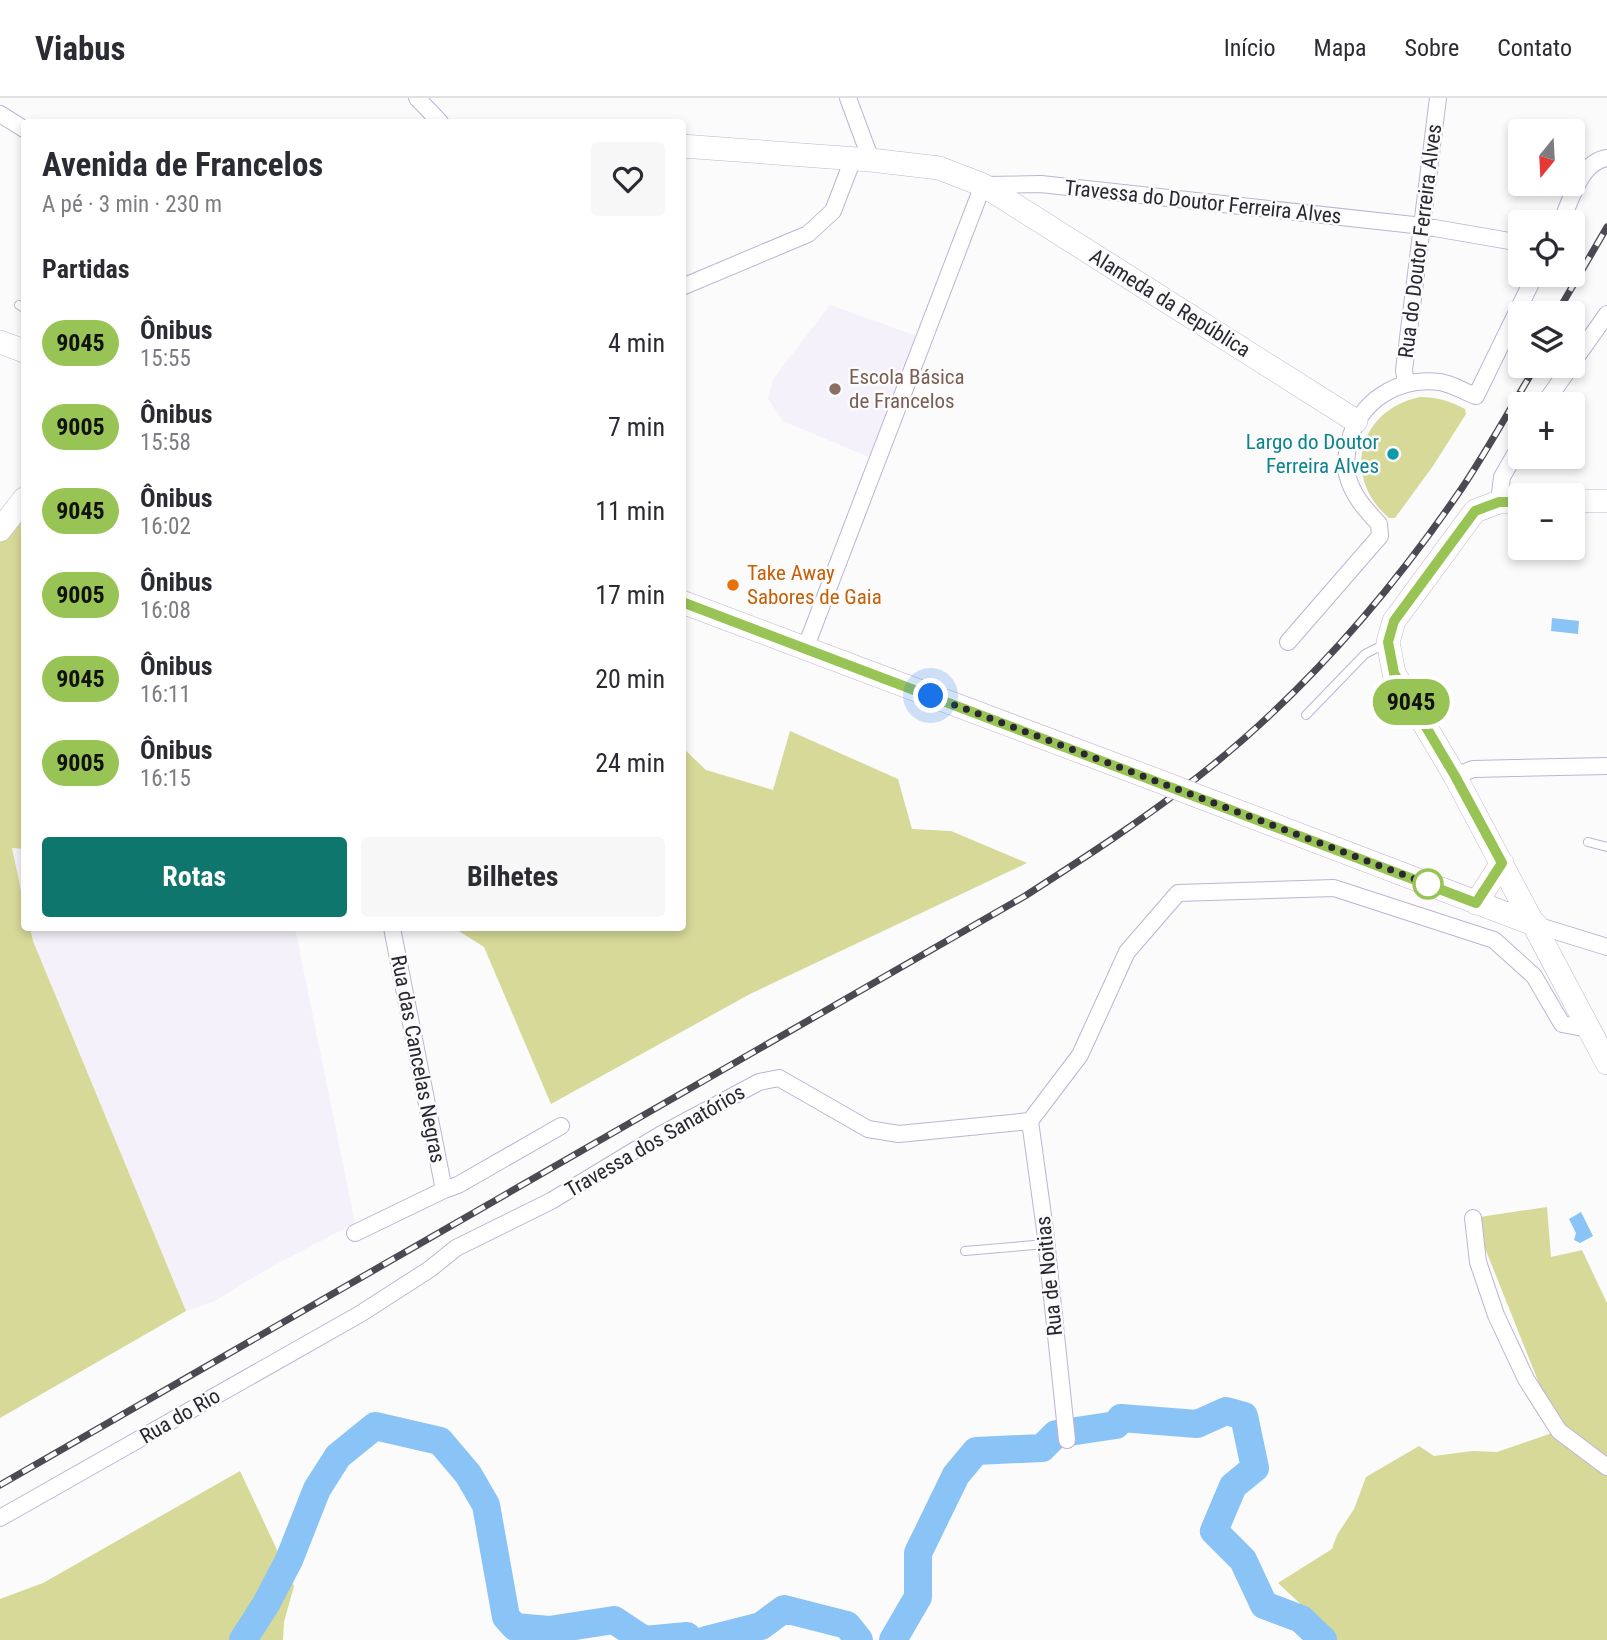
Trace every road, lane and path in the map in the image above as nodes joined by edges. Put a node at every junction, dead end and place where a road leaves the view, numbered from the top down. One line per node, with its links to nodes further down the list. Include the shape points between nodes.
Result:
1 (417, 98): 5 (street)
2 (848, 98): 9 (street)
3 (1438, 98): 12 (street, Rua do Doutor Ferreira Alves)
4 (0, 114): 6 (street)
5 (437, 119)
6 (21, 127)
7 (686, 146): 9 (main road, Alameda da República)
8 (1607, 158): 11 (street, via 1594,162 1584,173)
9 (862, 159): 10 (main road, Alameda da República, via 939,168); 14 (street, via 833,211 808,234)
10 (983, 185): 12 (street, Travessa do Doutor Ferreira Alves, via 1041,184); 21 (main road, Alameda da República); 32 (street)
11 (1566, 210)
12 (1423, 226): 13 (street); 20 (street, Rua do Doutor Ferreira Alves)
13 (1508, 241)
14 (686, 285)
15 (1529, 287): 20 (street, via 1476,396 1442,382)
16 (1607, 314): 18 (street)
17 (0, 342): 19 (main road)
18 (1585, 345)
19 (21, 350)
20 (1406, 383): 21 (street, via 1380,395)
21 (1356, 421): 30 (street, via 1347,473 1359,503 1379,524 1380,536)
22 (1508, 467): 23 (street, via 1502,477)
23 (1508, 496)
24 (1607, 501): 25 (main road)
25 (1585, 502)
26 (21, 503): 28 (main road)
27 (1508, 503): 31 (main road, via 1475,511 1394,621)
28 (0, 530)
29 (686, 604): 32 (main road)
30 (1288, 642)
31 (1388, 642): 33 (lane, via 1365,654); 35 (main road, via 1394,673)
32 (805, 649): 39 (main road, bridge)
33 (1306, 715)
34 (1607, 766): 35 (street, via 1473,769)
35 (1455, 776): 38 (main road)
36 (1588, 842): 37 (lane)
37 (1607, 846)
38 (1502, 863): 39 (main road); 40 (main road)
39 (1476, 903): 40 (main road)
40 (1536, 925): 42 (street); 43 (main road)
41 (394, 931): 47 (street, Rua das Cancelas Negras)
42 (1607, 947)
43 (1588, 1029): 44 (main road); 45 (street, via 1562,1024 1534,976 1494,940 1334,888 1178,893 1127,952 1080,1055)
44 (1607, 1063)
45 (1030, 1121): 50 (street, Rua de Noitias); 52 (street, Travessa dos Sanatórios, via 899,1134 868,1129 779,1078 759,1083 660,1135 551,1201 456,1248)
46 (561, 1126): 47 (street, Rua das Cancelas Negras)
47 (444, 1190): 49 (street, Rua das Cancelas Negras)
48 (1474, 1217): 54 (street, via 1478,1262 1526,1379 1559,1431)
49 (355, 1233)
50 (1046, 1244): 51 (lane); 53 (street, Rua de Noitias)
51 (965, 1251)
52 (360, 1314): 55 (street, Rua do Rio)
53 (1066, 1436)
54 (1607, 1467)
55 (0, 1518)

